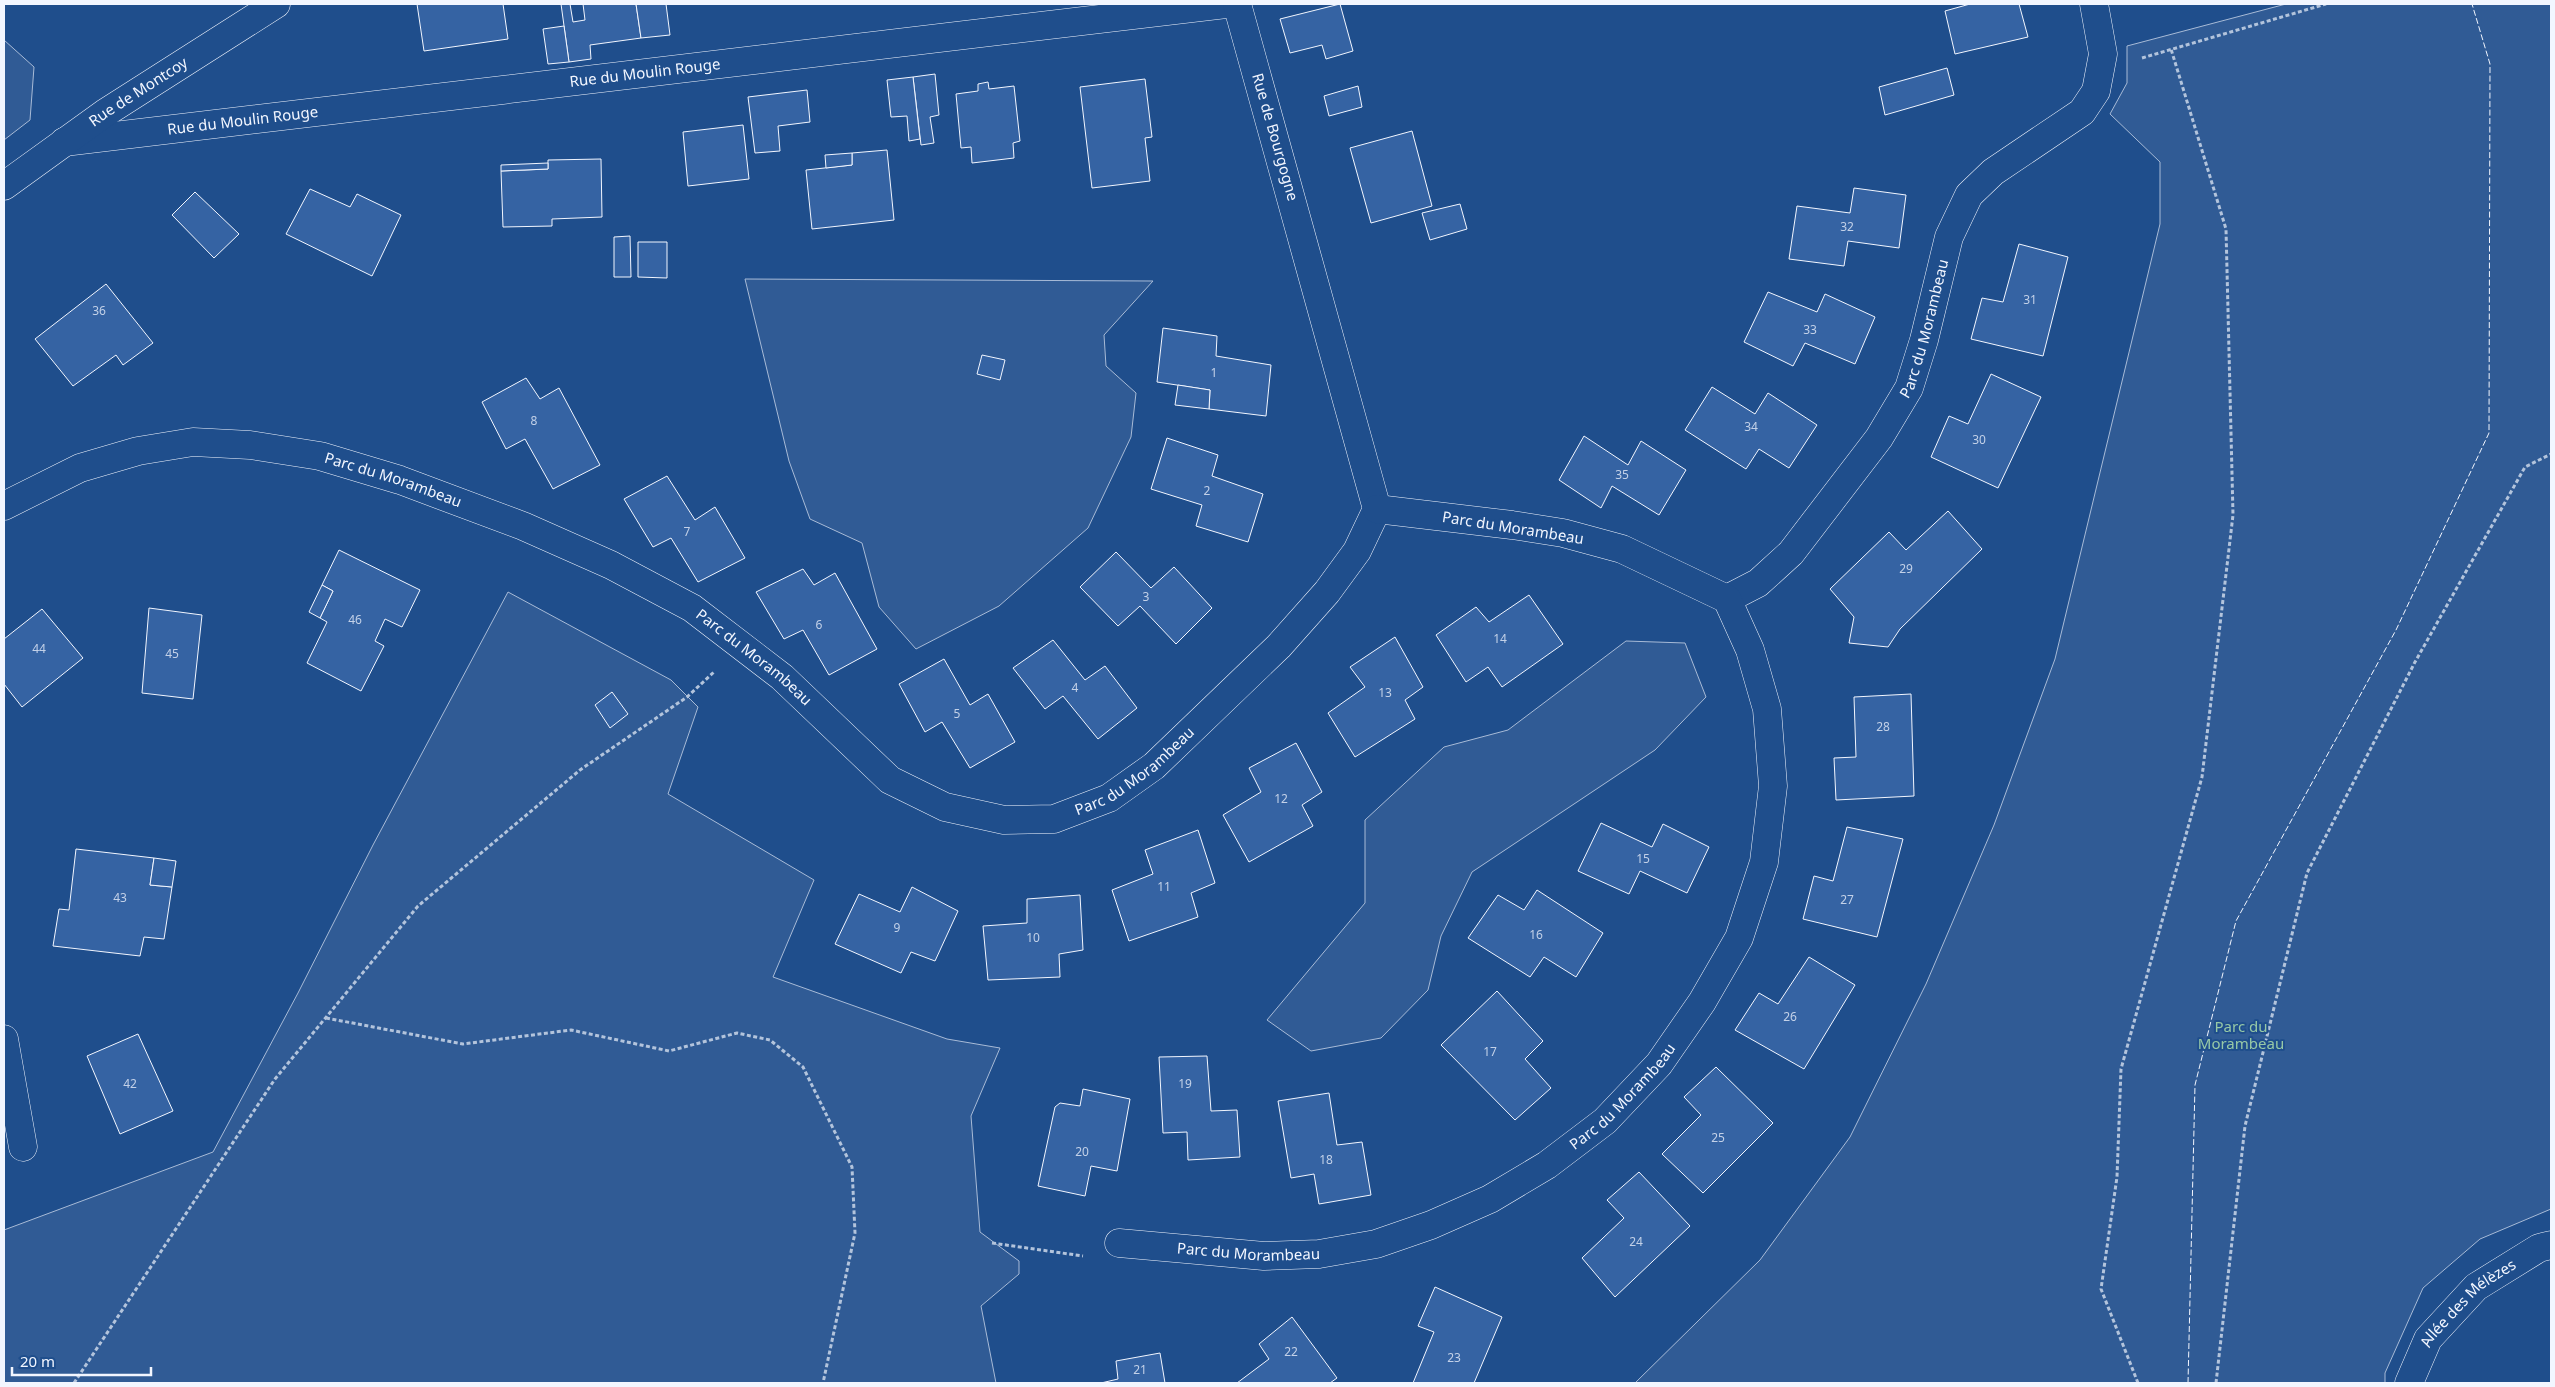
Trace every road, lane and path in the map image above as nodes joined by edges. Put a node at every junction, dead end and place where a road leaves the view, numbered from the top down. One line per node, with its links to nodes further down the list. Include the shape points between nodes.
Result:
1 (276, 4): 8 (street, Rue de Montcoy)
2 (1226, 4): 8 (street, Rue du Moulin Rouge)
3 (1238, 4): 12 (street, Rue de Bourgogne)
4 (2094, 4): 7 (street)
5 (2326, 4): 6 (path)
6 (2171, 49): 7 (path); 23 (path, via 2226,229 2233,514 2202,777 2121,1069 2117,1177 2101,1289)
7 (2101, 62): 13 (street, Parc du Morambeau, via 2096,91 2082,112 1993,172 1969,195 1949,237 1909,388 1879,438 1791,553 1758,583)
8 (64, 142): 9 (street, Rue de Montcoy)
9 (4, 186)
10 (2551, 454): 24 (path, via 2525,467 2415,662 2307,873 2245,1126)
11 (4, 506): 14 (street, Parc du Morambeau, via 80,468 138,450 193,442 250,445 320,456 400,480 523,526 611,564 692,608)
12 (1377, 509): 13 (street, Parc du Morambeau, via 1502,523 1622,549); 14 (street, Parc du Morambeau, via 1356,551 1328,592 1204,720 1154,766 1109,798 1054,819 1004,820 945,807 890,780 782,677)
13 (1726, 599): 19 (street, Parc du Morambeau, via 1750,650 1767,709 1773,786 1764,862 1739,938 1702,1002 1660,1064 1605,1121 1546,1164 1490,1199 1431,1225 1376,1244 1319,1254 1264,1256)
14 (742, 646): 15 (path, via 687,697 580,770 418,906)
15 (326, 1018): 21 (path, via 275,1079); 22 (path, via 463,1044 571,1030 669,1051 737,1033 770,1040 803,1067 852,1167 855,1233)
16 (4, 1040): 17 (street)
17 (23, 1147)
18 (992, 1243): 19 (path, via 1099,1258)
19 (1119, 1243)
20 (2551, 1245): 25 (street, Allée des Mélèzes, via 2538,1248 2476,1287 2428,1339)
21 (74, 1383)
22 (823, 1383)
23 (2138, 1383)
24 (2216, 1383)
25 (2409, 1383)

